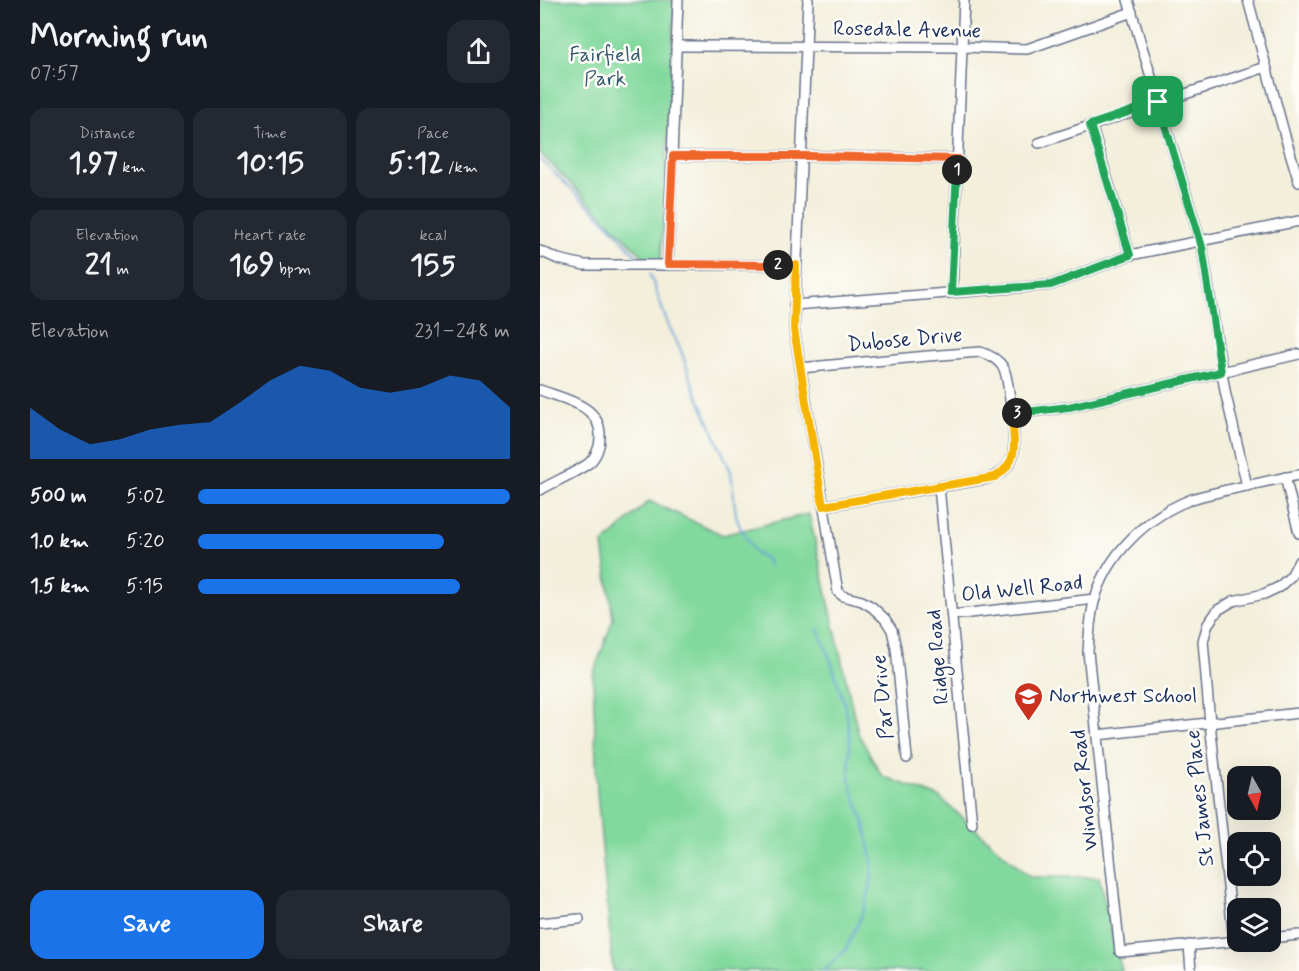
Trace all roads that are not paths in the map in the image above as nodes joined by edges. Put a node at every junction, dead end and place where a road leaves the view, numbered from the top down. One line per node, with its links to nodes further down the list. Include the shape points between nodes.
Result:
1 (678, 0): 7 (street)
2 (808, 0): 8 (street)
3 (964, 0): 9 (street)
4 (1128, 0): 6 (street)
5 (1248, 0): 10 (street)
6 (1132, 12): 9 (street, Rosedale Avenue, via 1027,50); 11 (street)
7 (676, 46): 8 (street, Rosedale Avenue); 14 (street)
8 (806, 46): 9 (street, Rosedale Avenue); 15 (street)
9 (962, 48): 16 (street)
10 (1266, 67): 11 (street); 17 (street)
11 (1158, 102): 12 (street); 19 (street)
12 (1090, 125): 13 (street); 21 (street)
13 (1039, 142)
14 (673, 156): 15 (street); 22 (street)
15 (801, 157): 16 (street); 23 (street)
16 (958, 159): 24 (street)
17 (1299, 182)
18 (1299, 220): 19 (street)
19 (1200, 240): 21 (street); 28 (street)
20 (540, 251): 22 (street, via 584,265)
21 (1130, 255): 24 (street, via 1051,285)
22 (668, 264): 23 (street)
23 (796, 265): 25 (street)
24 (951, 292): 25 (street)
25 (794, 305): 27 (street)
26 (1299, 354): 28 (street)
27 (800, 368): 30 (street, Dubose Drive, via 980,352 998,360 1005,371); 36 (street)
28 (1221, 372): 30 (street, via 1069,407); 33 (street)
29 (540, 390): 35 (street, via 585,408 596,419 600,435 598,451 588,464)
30 (1011, 414): 34 (street, Dubose Drive, via 1014,446 1007,468 995,477)
31 (1299, 474): 32 (street, Windsor Road)
32 (1285, 477): 33 (street, Windsor Road); 37 (street)
33 (1247, 486): 39 (street, Windsor Road, via 1194,498 1156,517 1114,561)
34 (939, 487): 36 (street, Dubose Drive); 40 (street, Ridge Road)
35 (540, 490)
36 (823, 506): 44 (street, Par Drive, via 838,592 872,607 891,630)
37 (1299, 533)
38 (1299, 561): 42 (street, St James Place, via 1279,587 1225,605 1208,624 1203,654)
39 (1095, 599): 40 (street, Old Well Road); 43 (street, Windsor Road, via 1088,652)
40 (952, 615): 45 (street, Ridge Road)
41 (1299, 713): 42 (street)
42 (1210, 723): 43 (street); 46 (street, St James Place)
43 (1097, 735): 52 (street, Windsor Road, via 1120,952)
44 (907, 758)
45 (972, 824)
46 (1231, 898)
47 (579, 919): 48 (street)
48 (540, 923)
49 (1299, 935): 50 (street)
50 (1281, 937)
51 (1227, 942): 52 (street)
52 (1189, 945): 53 (street)
53 (1191, 971)

